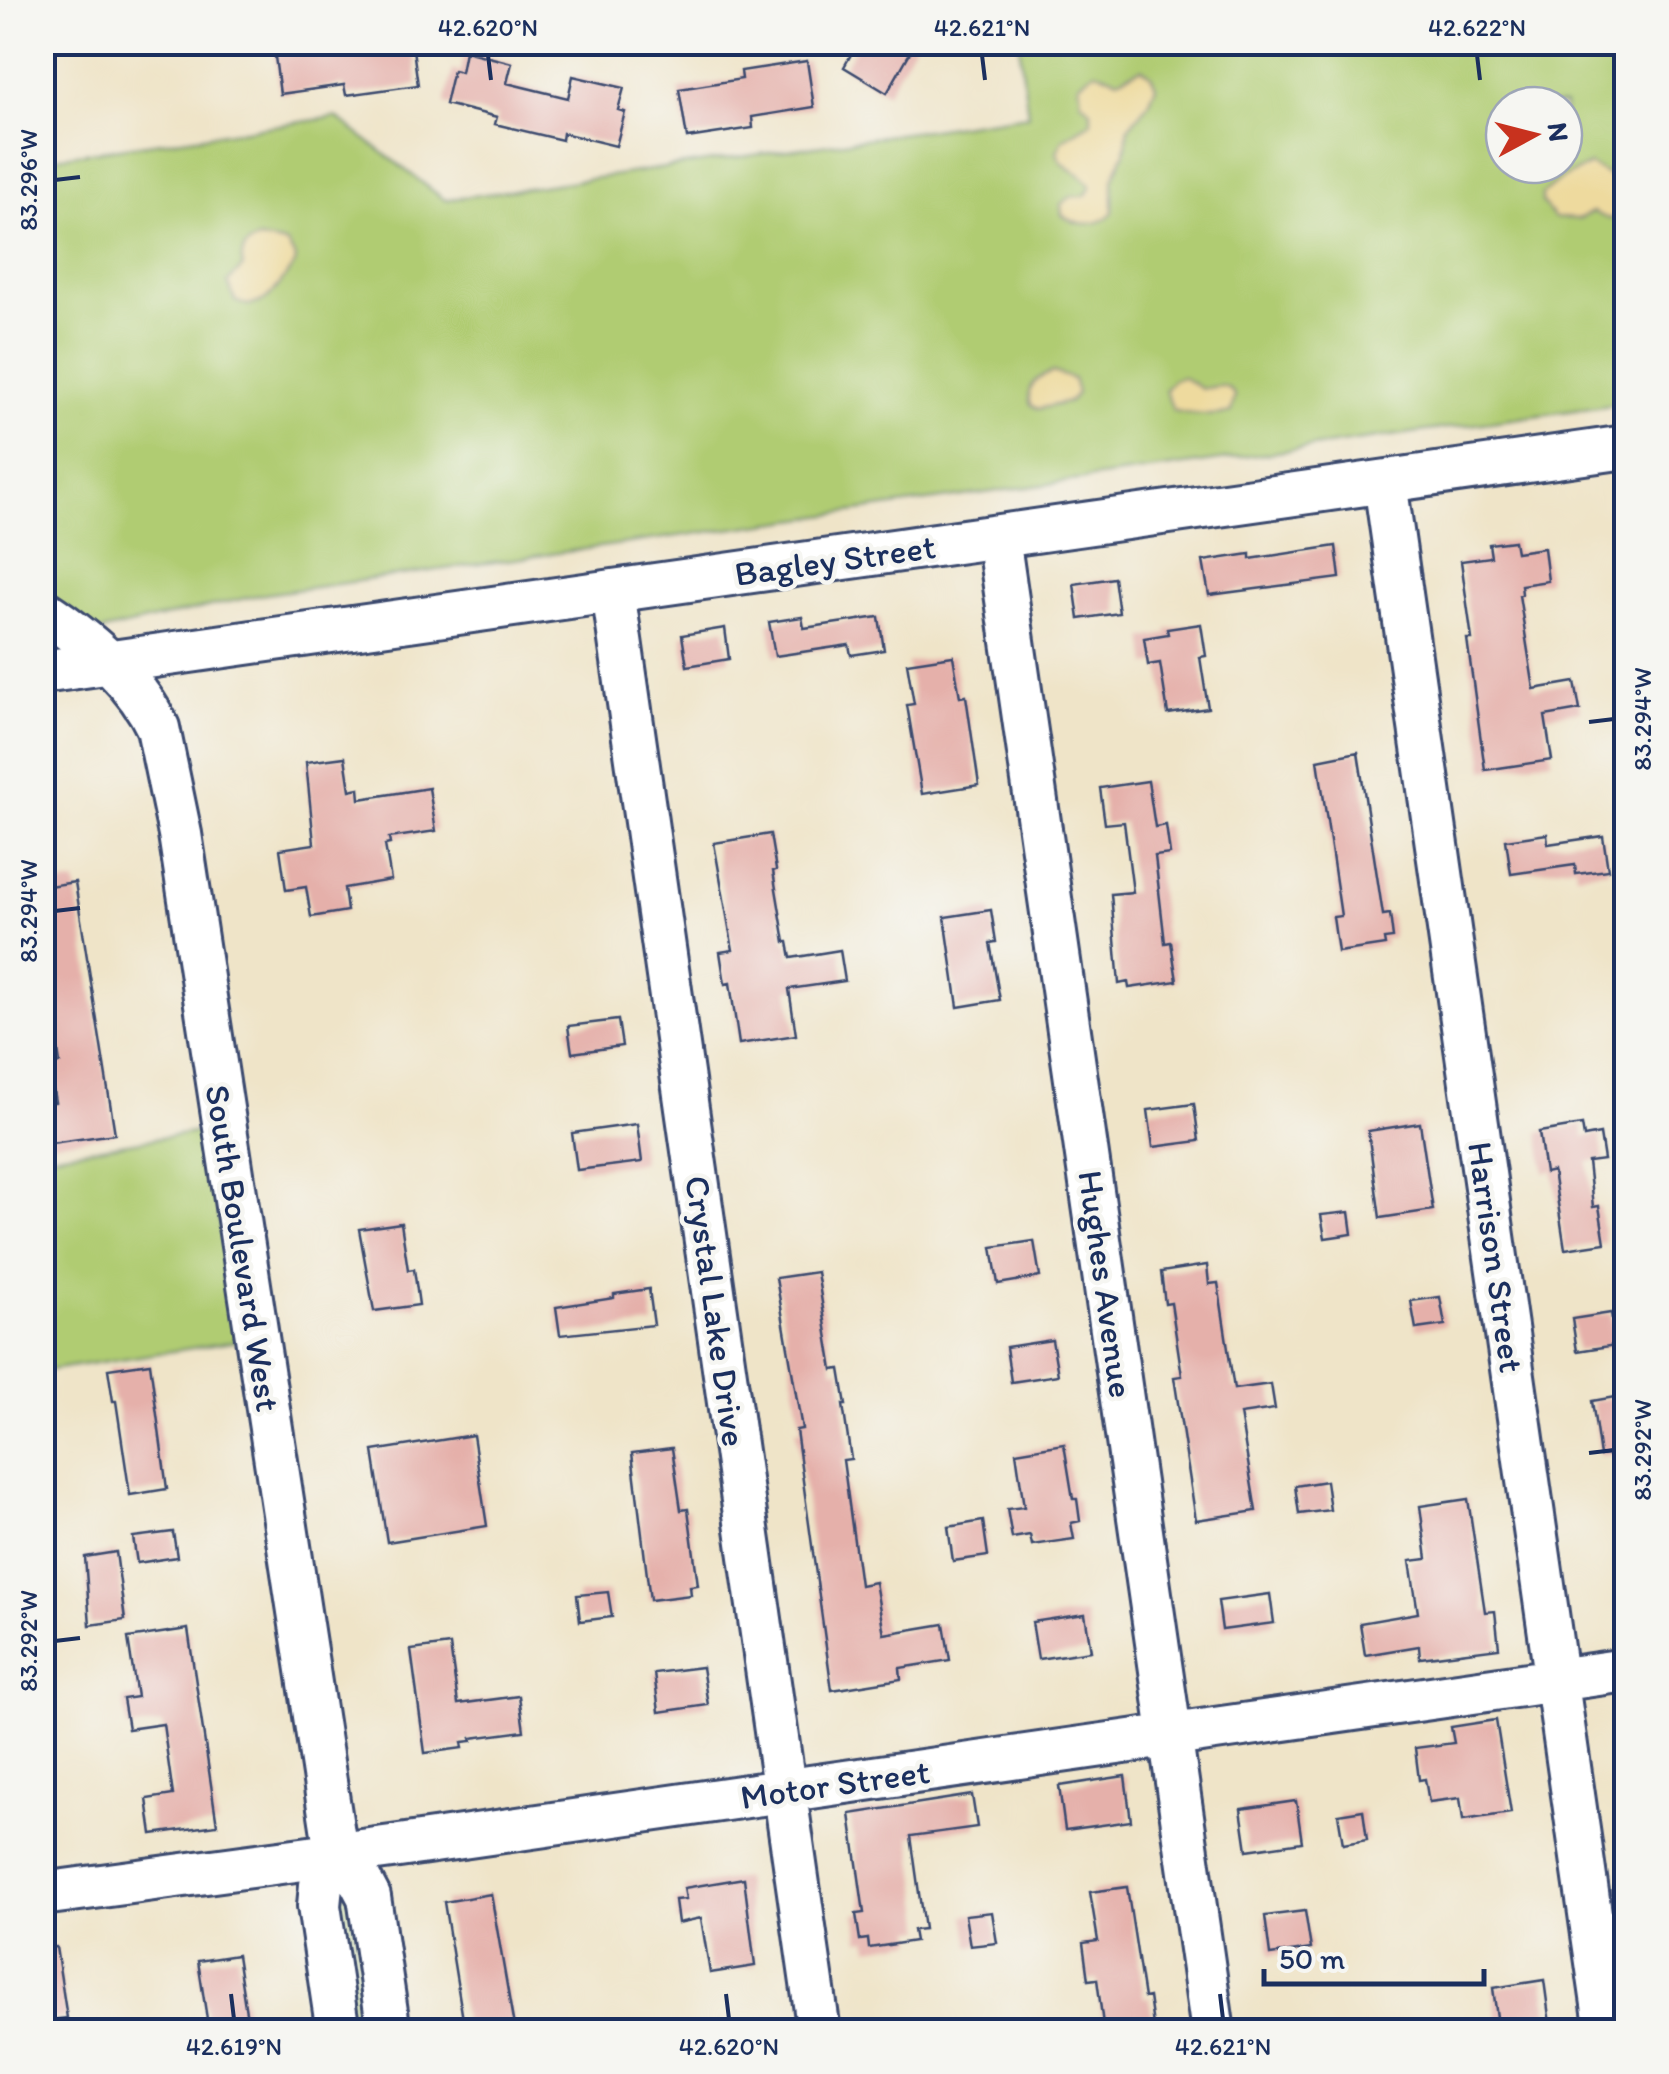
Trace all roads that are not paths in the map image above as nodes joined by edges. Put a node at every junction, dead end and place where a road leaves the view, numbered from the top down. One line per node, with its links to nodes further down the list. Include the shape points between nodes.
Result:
1 (1626, 448): 2 (street, Bagley Street)
2 (1384, 482): 3 (street, Bagley Street); 9 (street, Harrison Street)
3 (998, 537): 4 (street, Bagley Street); 10 (street, Hughes Avenue)
4 (613, 591): 6 (street, Bagley Street); 11 (street, Crystal Lake Drive)
5 (42, 610): 6 (street, South Boulevard West)
6 (106, 662): 7 (street, Bagley Street); 12 (street, South Boulevard West, via 158,728 180,834)
7 (42, 672)
8 (1626, 1670): 9 (street, Motor Street)
9 (1556, 1680): 10 (street, Motor Street); 18 (street, Harrison Street)
10 (1170, 1736): 11 (street, Motor Street); 17 (street, Hughes Avenue)
11 (785, 1791): 12 (street, Motor Street); 16 (street, Crystal Lake Drive)
12 (336, 1853): 13 (street, Motor Street); 14 (street, South Boulevard West, via 319,1906); 15 (street, South Boulevard West, via 368,1897)
13 (42, 1894)
14 (338, 2032)
15 (389, 2032)
16 (819, 2032)
17 (1213, 2032)
18 (1607, 2032)

